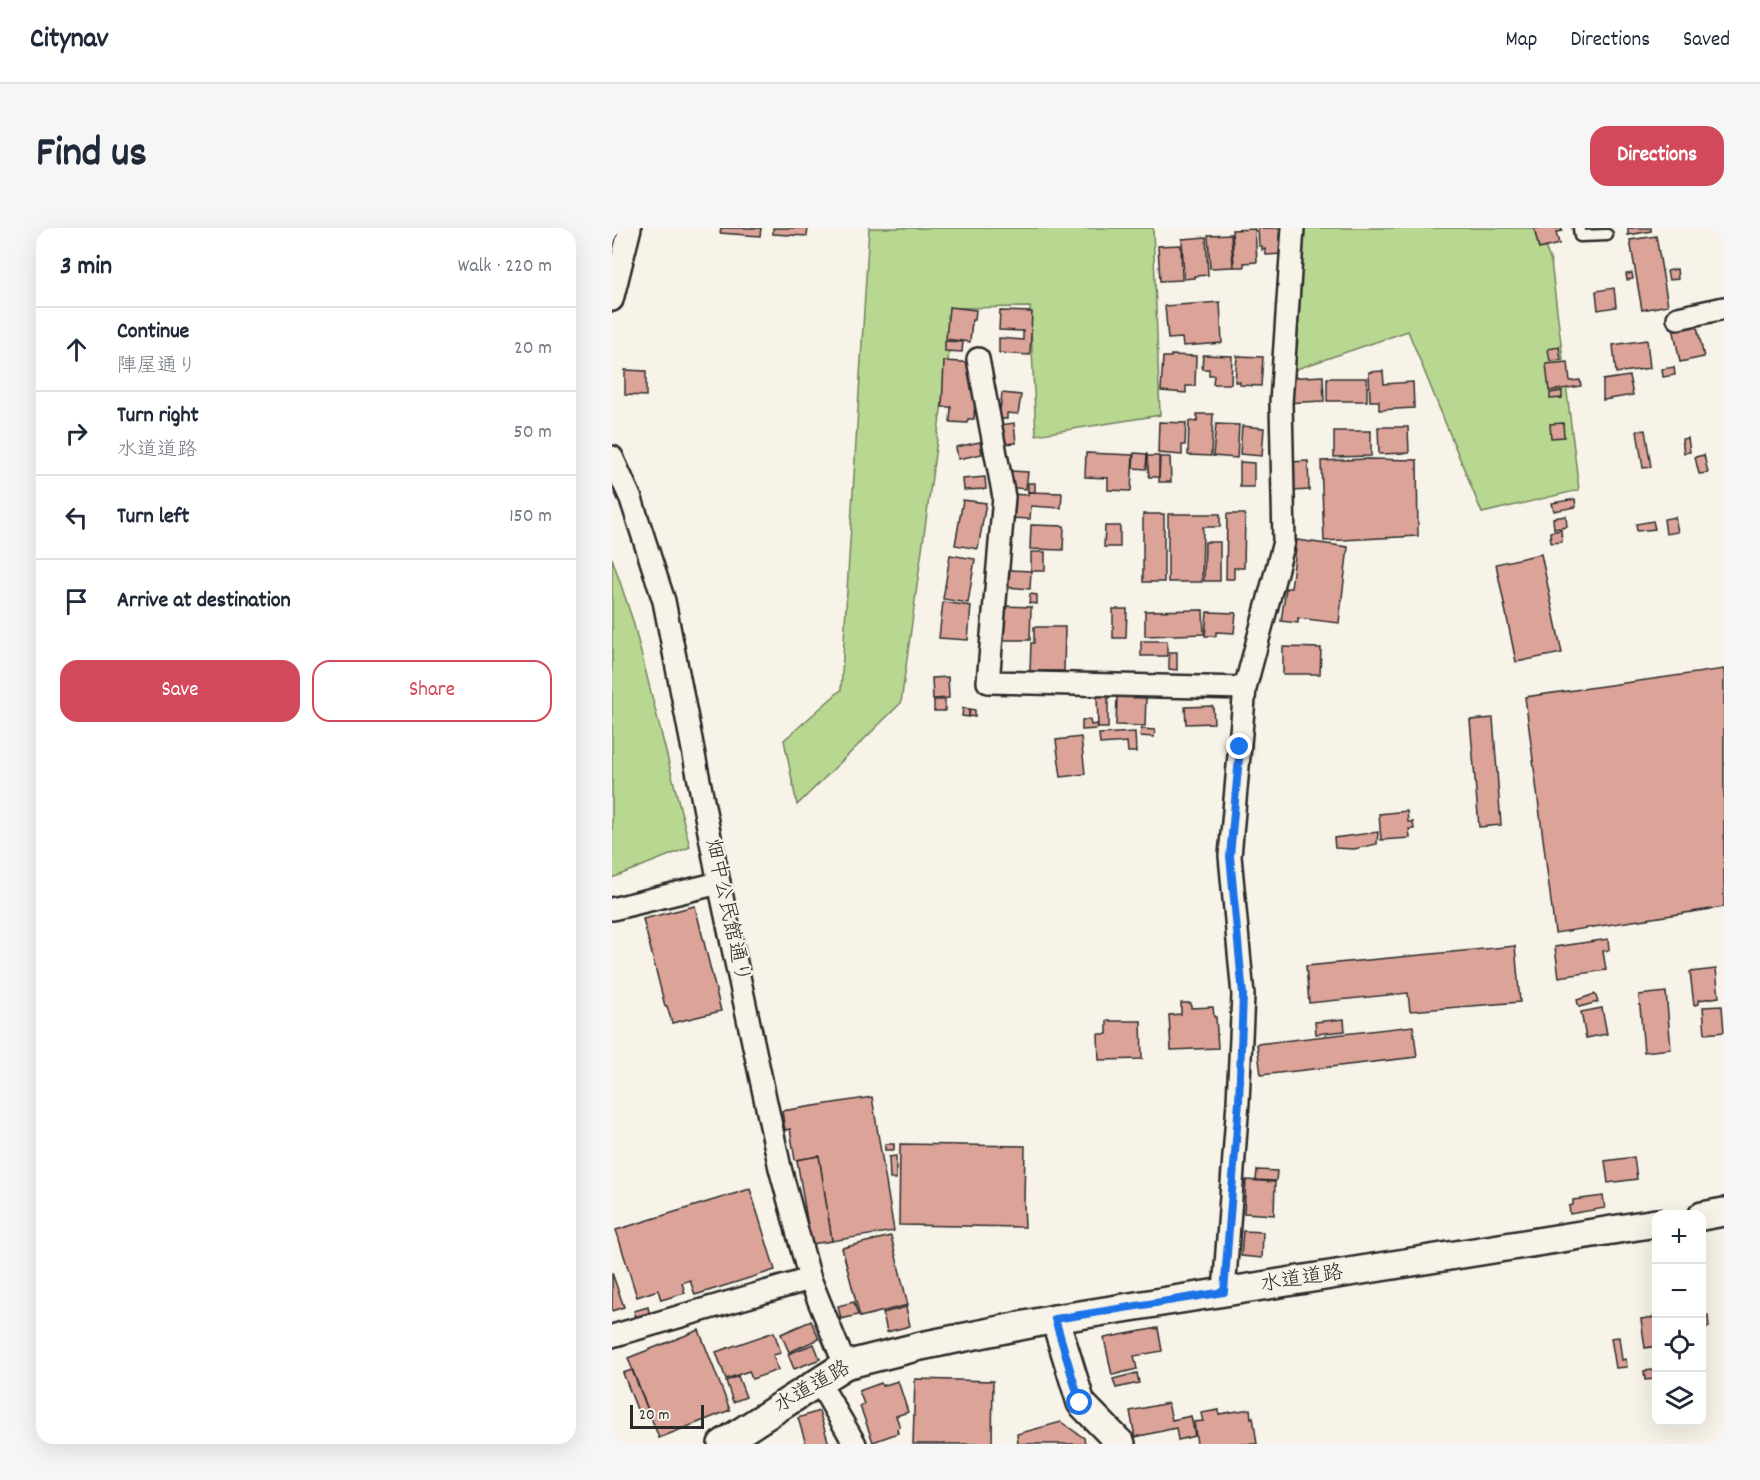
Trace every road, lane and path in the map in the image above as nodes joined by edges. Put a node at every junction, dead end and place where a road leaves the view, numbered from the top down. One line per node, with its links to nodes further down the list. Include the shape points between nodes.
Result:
1 (630, 228): 5 (street)
2 (1293, 228): 10 (street, via 1281,404 1284,542)
3 (1579, 228): 4 (lane, via 1580,236)
4 (1607, 236)
5 (612, 300)
6 (1724, 308): 7 (street)
7 (1678, 318)
8 (978, 359): 10 (street, via 1004,497 988,682)
9 (612, 457): 11 (street, 畑中公民館通り, via 631,500 664,601)
10 (1245, 688): 17 (street, via 1230,856 1243,995)
11 (719, 883): 12 (street); 16 (street, 畑中公民館通り, via 780,1168)
12 (612, 909)
13 (1724, 1212): 14 (street)
14 (1706, 1215)
15 (1652, 1224): 17 (street, 水道道路)
16 (810, 1279): 19 (street); 20 (street, 畑中公民館通り)
17 (1224, 1292): 18 (street, 水道道路)
18 (1055, 1319): 20 (street, 水道道路); 24 (street, via 1080,1403)
19 (612, 1336)
20 (845, 1365): 21 (street, 水道道路)
21 (819, 1382): 22 (street, 水道道路); 23 (street)
22 (722, 1444)
23 (855, 1444)
24 (1121, 1444)

